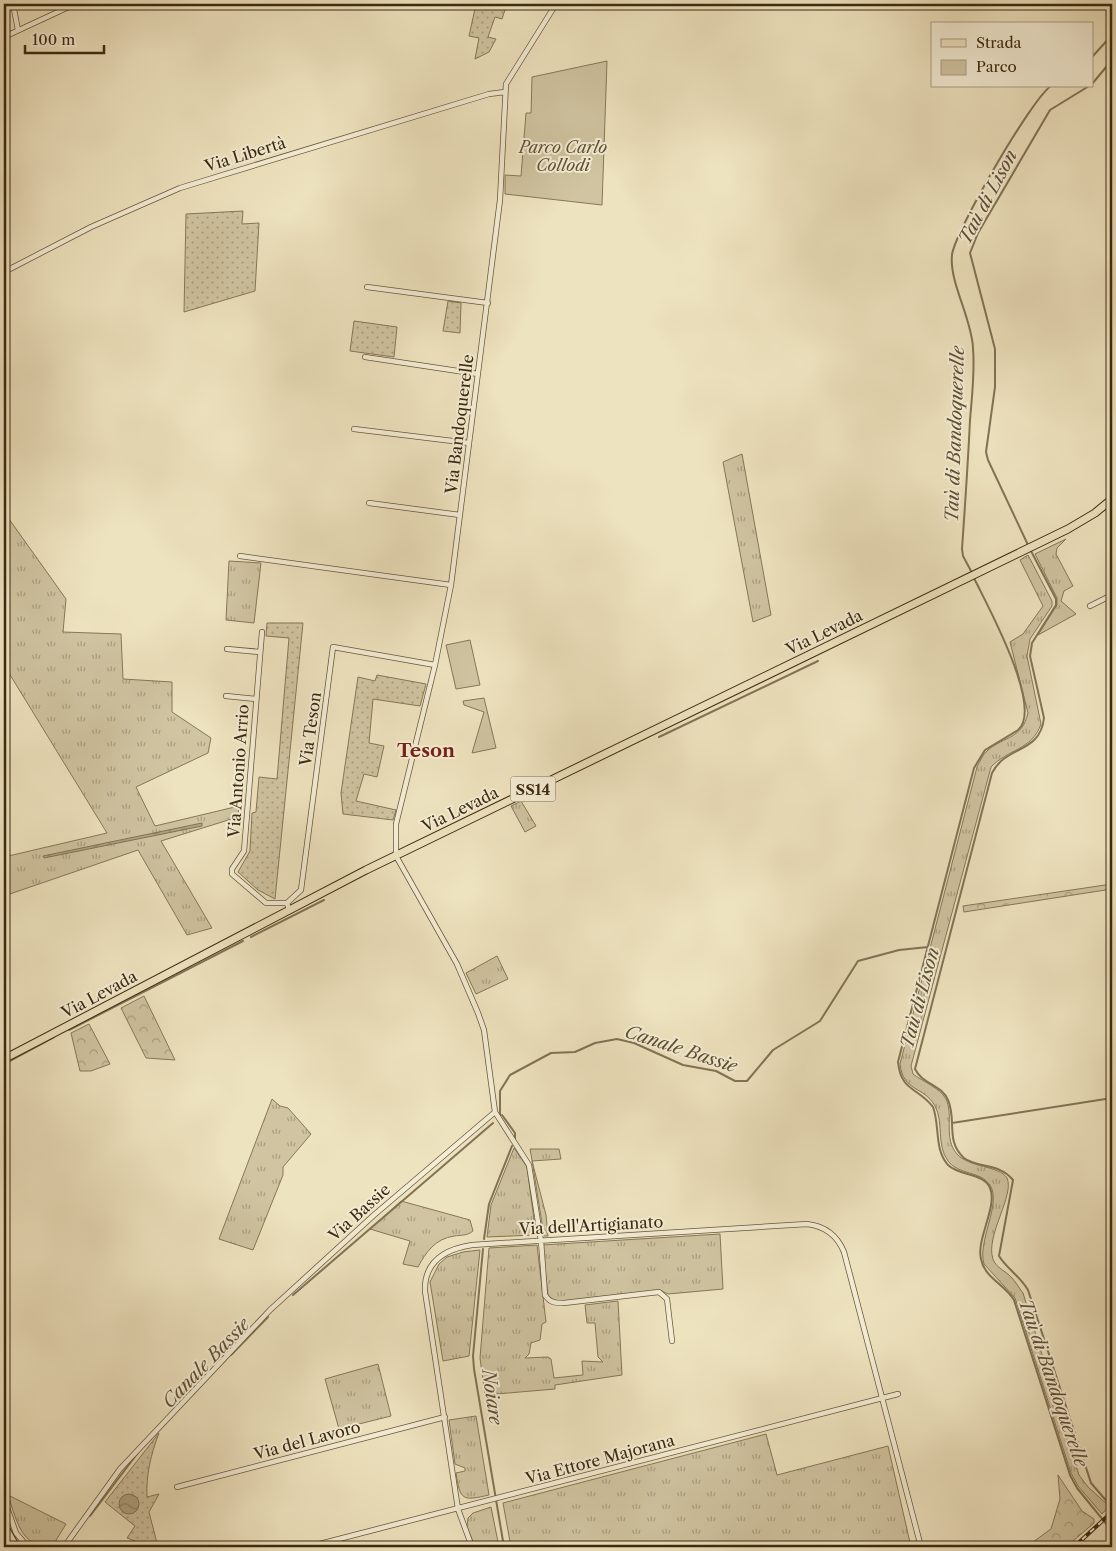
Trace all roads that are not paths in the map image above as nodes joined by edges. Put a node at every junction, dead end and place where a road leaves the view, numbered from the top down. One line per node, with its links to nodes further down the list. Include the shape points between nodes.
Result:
1 (13, 4): 4 (street)
2 (76, 4): 4 (street)
3 (556, 4): 6 (street, Via Bandoquerelle, via 508,80)
4 (18, 30): 5 (street)
5 (4, 37)
6 (505, 92): 7 (street, Via Libertà, via 489,94 180,188 91,227); 9 (street, Via Bandoquerelle, via 501,193)
7 (4, 272)
8 (367, 287): 9 (street)
9 (488, 303): 11 (street, Via Bandoquerelle)
10 (364, 357): 11 (street)
11 (478, 374): 13 (street, Via Bandoquerelle)
12 (354, 429): 13 (street)
13 (469, 443): 16 (street, Via Bandoquerelle)
14 (1112, 499): 27 (main road, Via Levada / SS14, via 1068,529)
15 (369, 503): 16 (street)
16 (460, 515): 18 (street, Via Bandoquerelle)
17 (240, 556): 18 (street)
18 (451, 585): 24 (street, Via Bandoquerelle)
19 (1112, 595): 20 (street)
20 (1090, 606)
21 (262, 632): 23 (street, Via Antonio Arrio)
22 (227, 649): 23 (street)
23 (260, 652): 26 (street, Via Antonio Arrio)
24 (435, 665): 27 (street, Via Bandoquerelle, via 396,824); 28 (street, Via Teson, via 334,647 301,890)
25 (226, 696): 26 (street)
26 (256, 700): 28 (street, Via Antonio Arrio, via 244,851 232,874 266,903)
27 (396, 856): 28 (main road, Via Levada / SS14); 30 (street, via 453,955 472,995 484,1030)
28 (288, 906): 29 (main road, Via Levada / SS14)
29 (4, 1059)
30 (495, 1112): 31 (street, via 529,1164); 44 (street, Via Bassie, via 374,1214 270,1310 120,1469)
31 (541, 1241): 32 (street, via 548,1300 564,1303 659,1292 667,1299); 34 (street, Via dell'Artigianato, via 807,1224 825,1229 836,1238 844,1252); 35 (street, Via dell'Artigianato, via 452,1249 439,1256 431,1267 425,1291)
32 (672, 1341)
33 (898, 1394): 34 (street, Via Ettore Majorana)
34 (881, 1398): 38 (street, Via Ettore Majorana); 47 (street, Via dell'Artigianato)
35 (444, 1417): 36 (street, Via del Lavoro); 38 (street, Via dell'Artigianato)
36 (177, 1487)
37 (4, 1499): 43 (street, via 16,1533)
38 (458, 1509): 45 (street, Via Ettore Majorana); 46 (street, Via dell'Artigianato)
39 (4, 1526): 42 (main road)
40 (4, 1534): 41 (main road)
41 (6, 1547)
42 (16, 1547)
43 (28, 1547)
44 (64, 1547)
45 (308, 1547)
46 (472, 1547)
47 (921, 1547)

